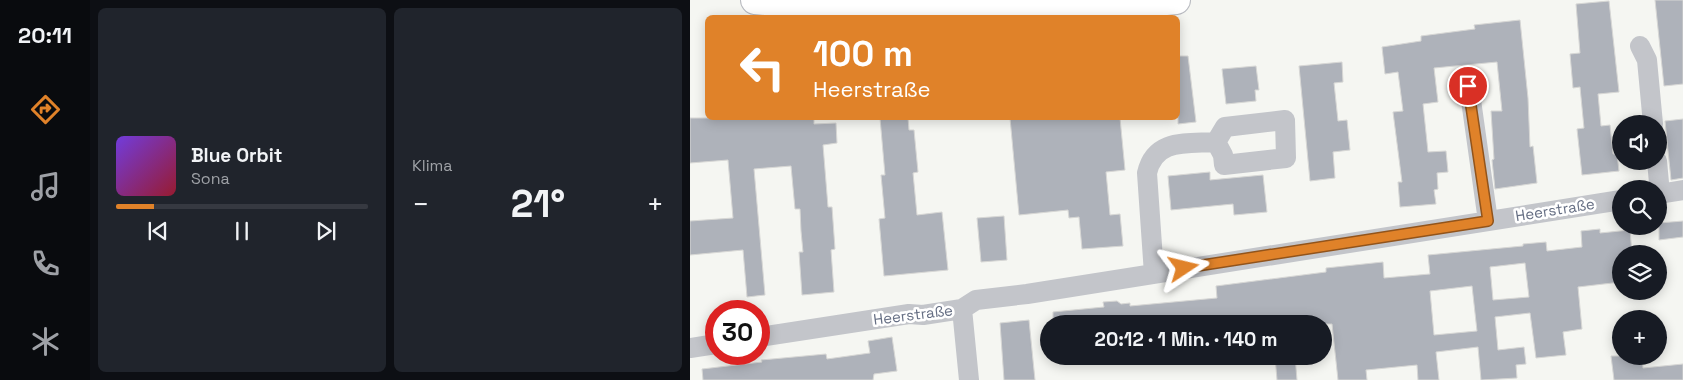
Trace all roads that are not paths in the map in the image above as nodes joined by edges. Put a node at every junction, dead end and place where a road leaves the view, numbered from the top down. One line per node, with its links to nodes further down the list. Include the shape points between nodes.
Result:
1 (755, 0): 2 (main road, via 942,11 1116,7)
2 (1176, 0)
3 (1640, 46): 5 (street, via 1647,60)
4 (1468, 86): 10 (street)
5 (1652, 115)
6 (1216, 142): 11 (street, via 1159,149 1150,160)
7 (1683, 190): 8 (street)
8 (1667, 193)
9 (1612, 201): 10 (street, Heerstraße)
10 (1488, 221): 11 (street, Heerstraße)
11 (1154, 274): 12 (street, Heerstraße, via 976,300)
12 (962, 309): 13 (street, Heerstraße); 16 (street)
13 (770, 336)
14 (705, 346): 15 (street)
15 (690, 348)
16 (969, 380)

